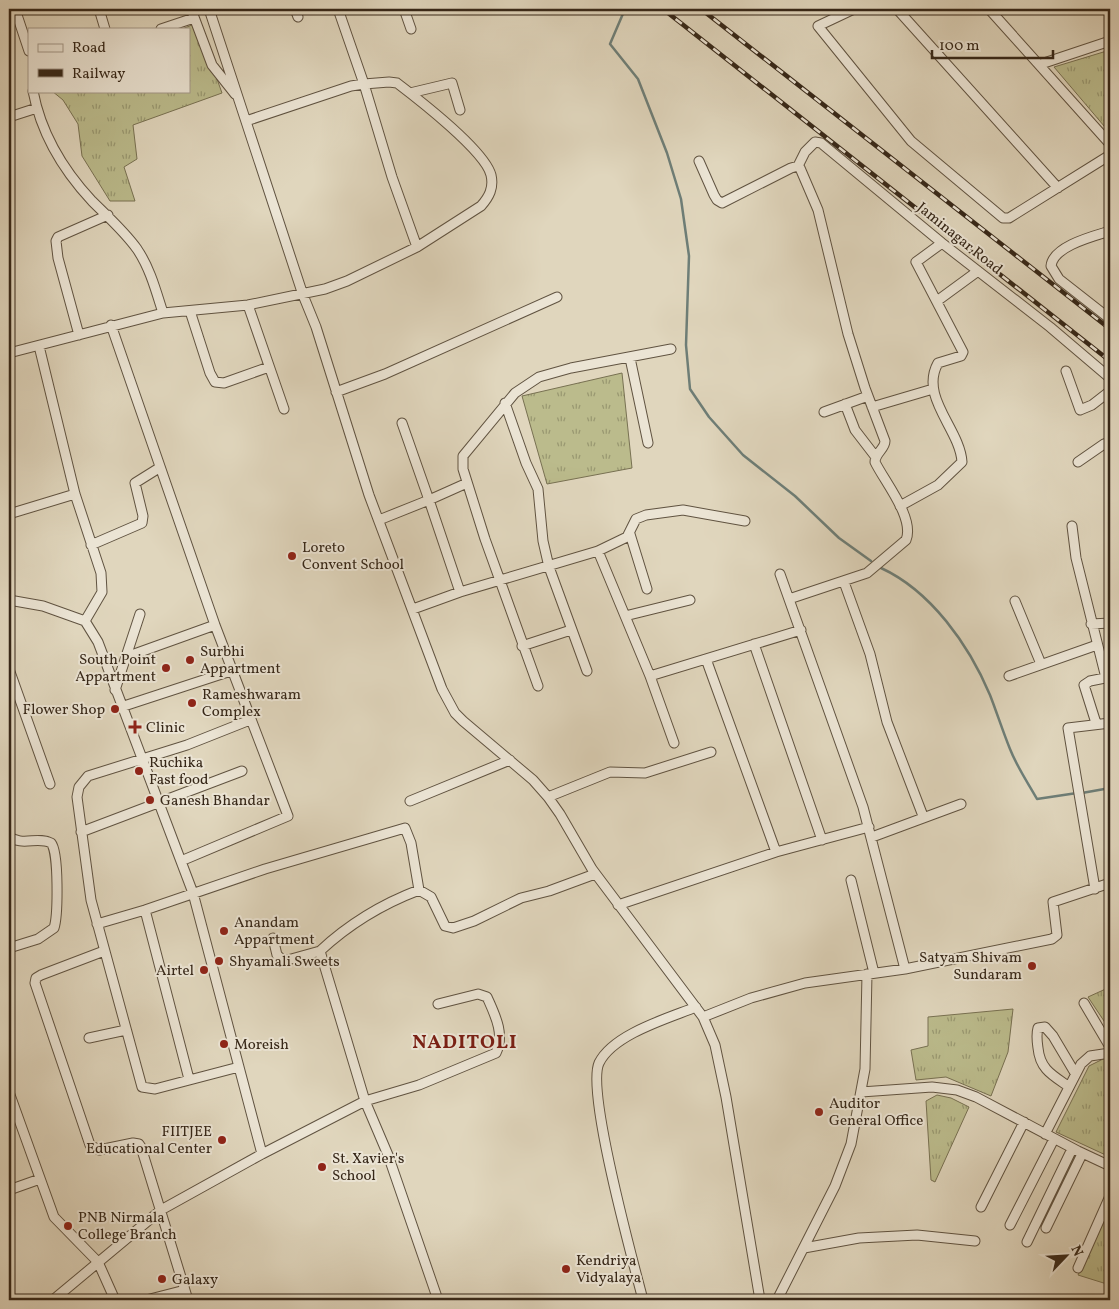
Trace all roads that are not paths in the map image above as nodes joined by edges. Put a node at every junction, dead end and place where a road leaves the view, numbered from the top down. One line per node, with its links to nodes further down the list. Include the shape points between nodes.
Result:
1 (15, 9): 15 (street)
2 (98, 9): 11 (street)
3 (191, 9): 10 (street)
4 (209, 9): 20 (street)
5 (338, 9): 17 (street)
6 (404, 9): 13 (street)
7 (854, 9): 29 (street, via 818,26 912,141 928,156 1004,219)
8 (897, 9): 29 (street)
9 (989, 9): 16 (street)
10 (194, 18): 12 (street); 20 (street, via 212,64)
11 (105, 28)
12 (164, 28)
13 (411, 28)
14 (1110, 41): 16 (street)
15 (28, 48)
16 (1041, 64): 25 (street)
17 (364, 84): 19 (street, via 396,83); 24 (street); 33 (street)
18 (33, 92): 21 (street)
19 (410, 93): 22 (street, via 452,83); 33 (street, via 478,154 491,174 492,186 489,198 472,214)
20 (238, 97): 24 (street)
21 (37, 108): 23 (street); 30 (street, via 62,163 83,191)
22 (460, 110)
23 (9, 117)
24 (246, 121): 35 (street)
25 (1110, 144)
26 (1110, 155): 29 (street)
27 (699, 161): 28 (street, via 720,202 726,202)
28 (798, 166): 32 (street, Jaminagar Road, via 810,145 818,142); 54 (street, via 818,210 845,324)
29 (1058, 188)
30 (108, 215): 40 (street, via 138,251); 43 (street, via 58,237 56,241)
31 (1110, 231): 41 (street, via 1076,242 1057,255 1051,266 1059,279)
32 (942, 243): 34 (street, Jaminagar Road); 37 (street, via 916,262)
33 (417, 247): 35 (street, via 347,281)
34 (978, 270): 37 (street); 50 (street, Jaminagar Road)
35 (303, 295): 38 (street); 52 (street)
36 (557, 297): 52 (street, via 385,374)
37 (937, 301): 51 (street, via 963,352 961,356 938,364 933,374)
38 (248, 305): 39 (street); 48 (street)
39 (190, 311): 40 (street); 48 (street, via 215,382 224,383)
40 (163, 313): 42 (street)
41 (1110, 319)
42 (111, 325): 43 (street); 65 (street)
43 (79, 335): 44 (street)
44 (39, 346): 46 (street); 67 (street)
45 (671, 349): 47 (street)
46 (9, 353)
47 (630, 358): 55 (street, via 552,372 528,383); 62 (street)
48 (269, 367): 58 (street)
49 (1066, 371): 53 (street, via 1080,410)
50 (1110, 378)
51 (933, 389): 57 (street); 69 (street, via 962,462 938,484)
52 (336, 392): 71 (street)
53 (1110, 392)
54 (868, 396): 56 (street); 57 (street)
55 (506, 403): 66 (street, via 466,450 462,460); 77 (street, via 538,488)
56 (845, 404): 59 (street); 63 (street, via 855,430)
57 (872, 407): 63 (street, via 886,444)
58 (284, 409)
59 (824, 412)
60 (402, 423): 68 (street)
61 (1110, 442): 64 (street)
62 (648, 443)
63 (876, 456): 69 (street, via 876,465)
64 (1078, 462)
65 (159, 468): 75 (street, via 135,483 142,523); 93 (street)
66 (467, 483): 68 (street); 79 (street)
67 (75, 494): 70 (street); 75 (street)
68 (429, 500): 71 (street); 82 (street)
69 (900, 506): 80 (street, via 906,522 906,540 872,570)
70 (9, 514)
71 (379, 520): 87 (street)
72 (745, 520): 74 (street, via 700,511 669,511 639,517)
73 (1072, 526): 92 (street)
74 (630, 534): 76 (street); 81 (street)
75 (91, 545): 90 (street, via 101,573 102,592)
76 (598, 551): 77 (street); 89 (street)
77 (549, 566): 79 (street); 94 (street)
78 (780, 574): 83 (street)
79 (499, 581): 82 (street); 98 (street)
80 (844, 582): 83 (street); 124 (street, via 870,654 887,722)
81 (647, 589)
82 (460, 592): 87 (street)
83 (789, 599): 95 (street)
84 (9, 600): 90 (street, via 43,606)
85 (690, 600): 89 (street)
86 (1015, 601): 101 (street)
87 (413, 609): 117 (street, via 434,670 450,704 463,721)
88 (140, 614): 99 (street)
89 (625, 616): 105 (street)
90 (86, 621): 109 (street, via 98,642)
91 (1110, 623): 92 (street)
92 (1091, 624): 97 (street)
93 (215, 625): 99 (street); 103 (street)
94 (571, 630): 98 (street); 104 (street)
95 (801, 630): 96 (street); 125 (street)
96 (754, 644): 100 (street); 129 (street)
97 (1097, 645): 101 (street); 107 (street)
98 (522, 646): 108 (street)
99 (126, 657): 109 (street)
100 (706, 659): 105 (street); 130 (street)
101 (1041, 664): 106 (street)
102 (9, 669): 119 (street)
103 (231, 671): 110 (street); 111 (street)
104 (587, 671)
105 (650, 676): 114 (street)
106 (1009, 676)
107 (1108, 677): 112 (street, via 1084,685)
108 (538, 686)
109 (115, 690): 110 (street)
110 (121, 707): 116 (street)
111 (250, 720): 116 (street); 131 (street, via 288,816)
112 (1096, 723): 113 (street); 135 (street, via 1068,728)
113 (1110, 723)
114 (674, 743)
115 (711, 752): 120 (street, via 646,773 610,772)
116 (142, 760): 122 (street); 126 (street, via 96,773 82,782 77,798)
117 (510, 760): 120 (street); 121 (street)
118 (242, 771): 122 (street)
119 (50, 784)
120 (548, 797): 132 (street)
121 (410, 801)
122 (158, 803): 126 (street); 131 (street)
123 (961, 804): 124 (street)
124 (923, 816): 128 (street)
125 (869, 827): 128 (street); 129 (street)
126 (81, 832): 140 (street)
127 (9, 836): 142 (street, via 15,840 44,840 51,843 56,856 54,928 38,939)
128 (872, 837): 145 (street)
129 (822, 840): 130 (street)
130 (776, 852): 138 (street)
131 (181, 861): 137 (street)
132 (595, 874): 136 (street, via 521,898 453,928 445,926 431,897); 138 (street)
133 (851, 880): 146 (street)
134 (1110, 883): 135 (street)
135 (1095, 889): 145 (street, via 1053,902 1055,938)
136 (419, 890): 137 (street, via 411,843 404,828); 144 (street, via 368,914)
137 (192, 893): 139 (street); 155 (street)
138 (618, 905): 149 (street)
139 (146, 910): 140 (street); 157 (street)
140 (97, 924): 143 (street)
141 (273, 938): 144 (street, via 277,956 284,961)
142 (9, 948)
143 (104, 951): 151 (street); 173 (street, via 41,975 35,983 90,1145 99,1150 139,1144)
144 (320, 951): 161 (street)
145 (905, 968): 146 (street)
146 (870, 974): 150 (street, via 787,988); 160 (street)
147 (1084, 1003): 153 (street)
148 (438, 1004): 161 (street, via 478,994 487,997 498,1022 500,1043 496,1053 419,1085)
149 (696, 1007): 150 (street); 187 (street, via 635,1032 615,1045 599,1064 597,1084 603,1129)
150 (703, 1017): 188 (street, via 715,1045 726,1097)
151 (126, 1030): 152 (street); 157 (street, via 142,1087 155,1089)
152 (89, 1038)
153 (1110, 1047)
154 (1110, 1053): 156 (street, via 1090,1056)
155 (239, 1067): 157 (street); 166 (street)
156 (1075, 1073): 158 (street); 158 (street, via 1053,1036 1045,1027 1038,1028 1040,1063)
157 (189, 1078)
158 (1068, 1086): 163 (street)
159 (9, 1092): 169 (street)
160 (862, 1092): 162 (street, via 944,1087 976,1097); 178 (street, via 851,1144 835,1186)
161 (366, 1101): 166 (street); 186 (street)
162 (1024, 1122): 163 (street); 172 (street)
163 (1045, 1134): 164 (street)
164 (1054, 1139): 165 (street); 174 (street)
165 (1072, 1149): 167 (street); 177 (street)
166 (262, 1154): 173 (street)
167 (1082, 1154): 168 (street); 175 (street)
168 (1110, 1166)
169 (40, 1179): 170 (street); 179 (street, via 54,1217)
170 (9, 1190)
171 (1110, 1196): 180 (street)
172 (981, 1207)
173 (160, 1210): 179 (street); 181 (street)
174 (1010, 1225)
175 (1046, 1228)
176 (975, 1241): 178 (street, via 917,1235 859,1238)
177 (1027, 1242)
178 (804, 1248): 189 (street)
179 (98, 1262): 182 (street); 183 (street)
180 (1078, 1268)
181 (185, 1290): 184 (street); 185 (street)
182 (53, 1300)
183 (115, 1300)
184 (146, 1300)
185 (188, 1300)
186 (438, 1300)
187 (643, 1300)
188 (760, 1300)
189 (778, 1300)

